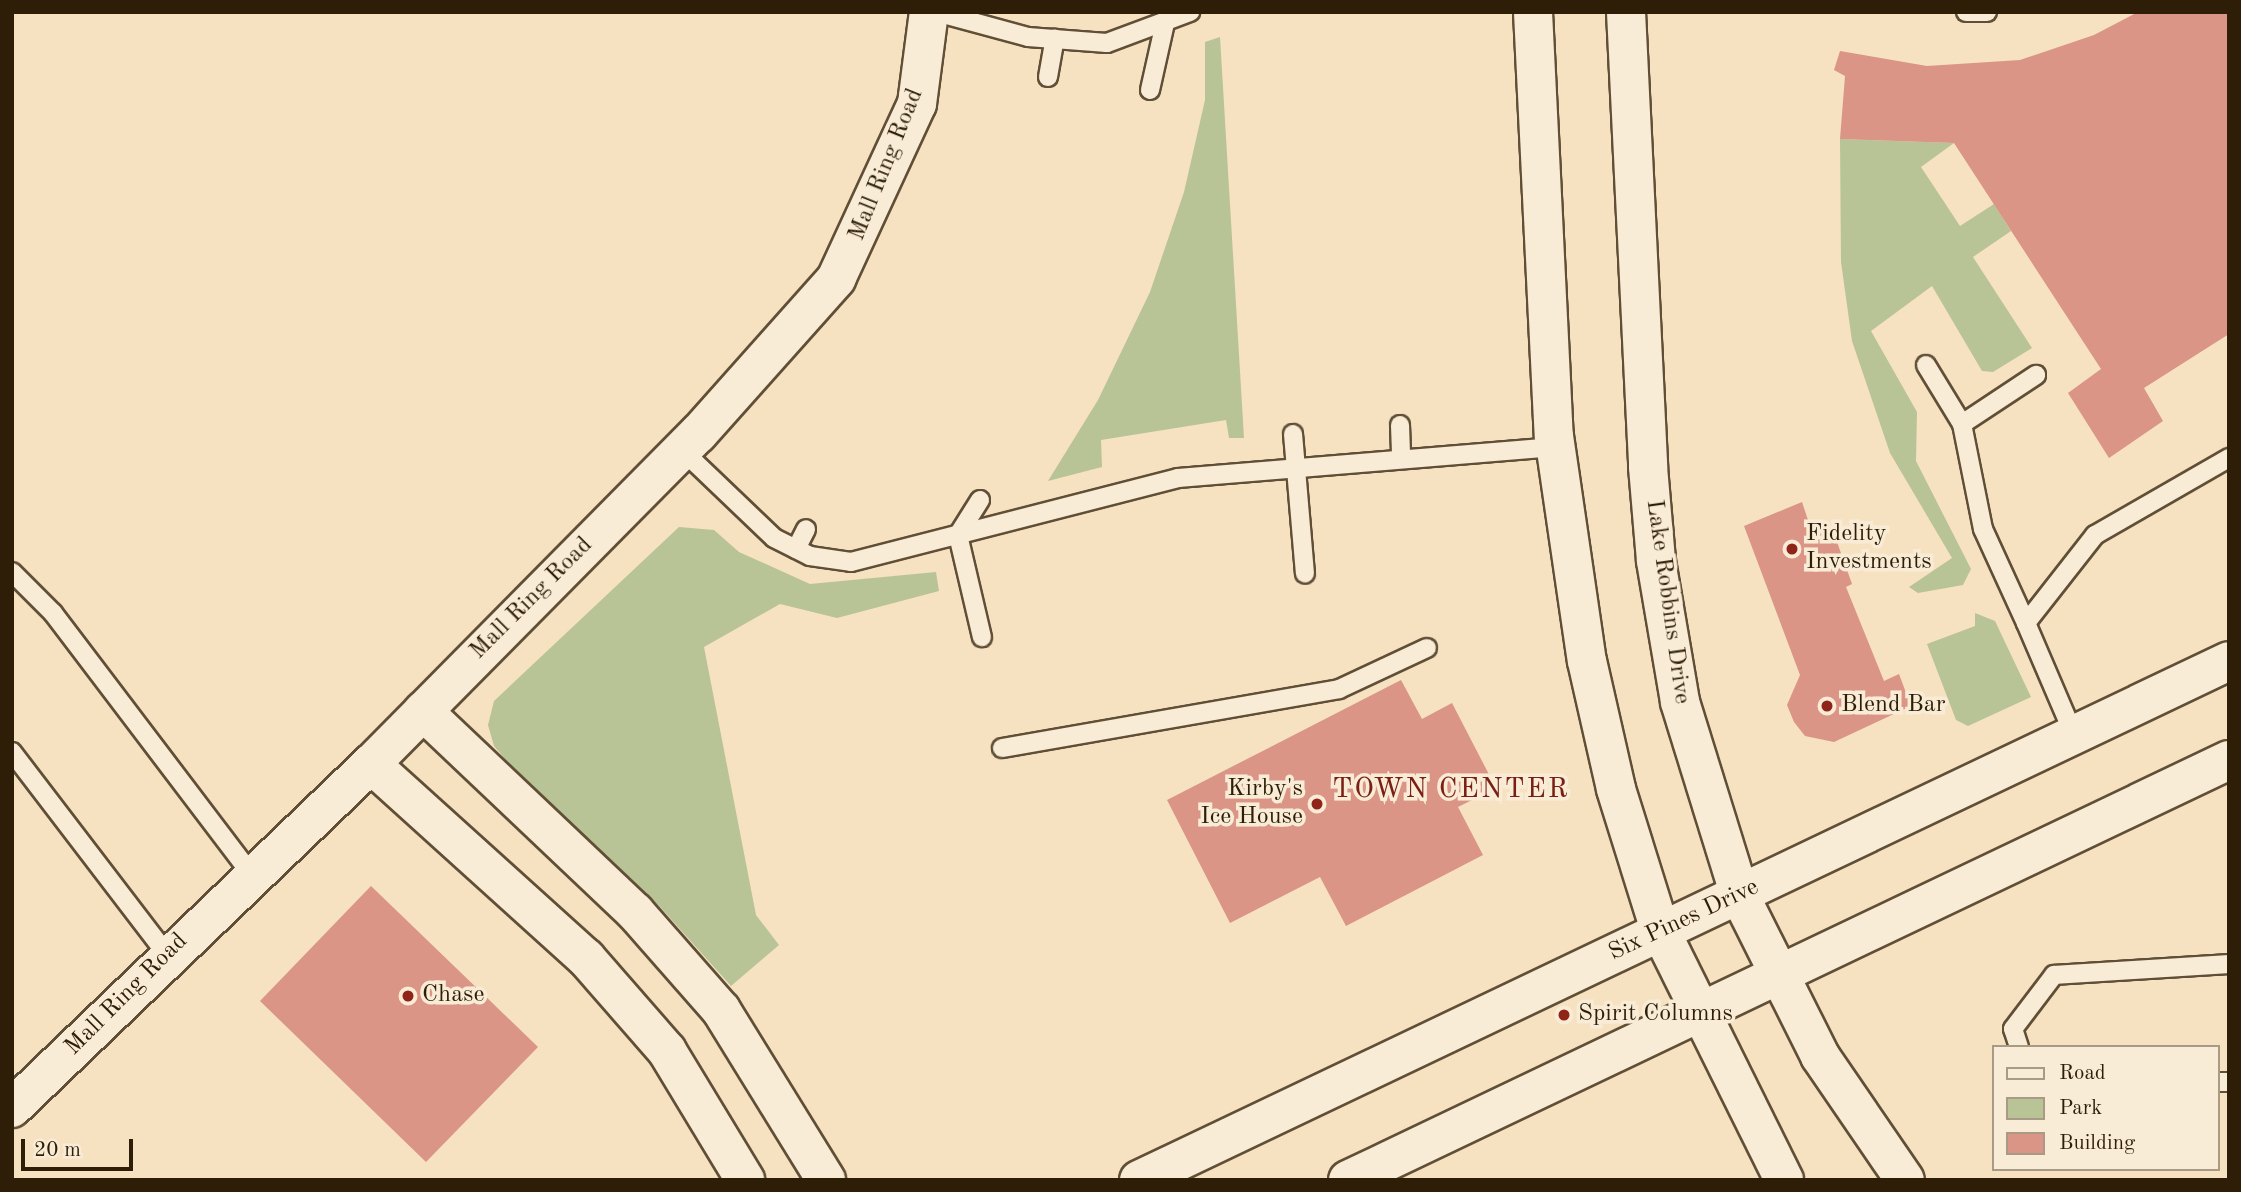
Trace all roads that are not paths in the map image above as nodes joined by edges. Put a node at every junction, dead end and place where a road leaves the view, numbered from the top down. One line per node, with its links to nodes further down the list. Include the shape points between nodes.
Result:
1 (929, 12): 18 (street, Mall Ring Road, via 917,104 855,246 836,279)
2 (936, 12): 9 (lane)
3 (1190, 12): 8 (lane)
4 (1533, 12): 17 (street)
5 (1626, 12): 39 (street, Lake Robbins Drive, via 1656,561 1680,702)
6 (1966, 12): 7 (lane)
7 (1987, 12)
8 (1165, 23): 9 (lane, via 1107,43); 11 (lane)
9 (1055, 39): 10 (lane)
10 (1048, 77)
11 (1150, 90)
12 (1926, 365): 15 (lane)
13 (2036, 375): 15 (lane)
14 (1400, 425): 20 (lane)
15 (1962, 425): 28 (lane, via 1983,530)
16 (1293, 434): 21 (lane)
17 (1555, 447): 20 (lane); 40 (street, via 1587,661 1616,789)
18 (681, 450): 25 (lane, via 774,538); 32 (street, Mall Ring Road)
19 (2229, 458): 28 (lane, via 2095,535)
20 (1401, 459): 21 (lane)
21 (1297, 468): 24 (lane, via 1178,478); 27 (lane)
22 (980, 500): 24 (lane)
23 (806, 529): 25 (lane)
24 (958, 535): 25 (lane, via 851,562); 29 (lane)
25 (796, 549)
26 (12, 572): 38 (lane, via 53,613)
27 (1305, 573)
28 (2026, 623): 33 (lane)
29 (982, 637)
30 (1427, 648): 34 (lane, via 1339,690)
31 (2229, 661): 33 (street, Six Pines Drive)
32 (423, 711): 37 (street, Mall Ring Road); 48 (street, via 635,912 721,1010)
33 (2074, 735): 39 (street, Six Pines Drive)
34 (1002, 748)
35 (12, 752): 41 (lane)
36 (2229, 760): 43 (street)
37 (371, 764): 38 (street, Mall Ring Road); 47 (street, via 586,958 667,1051)
38 (251, 874): 41 (street, Mall Ring Road)
39 (1740, 896): 40 (street, Six Pines Drive); 43 (street, Lake Robbins Drive)
40 (1660, 930): 44 (street); 49 (street, Six Pines Drive)
41 (167, 955): 46 (street, Mall Ring Road)
42 (2229, 964): 45 (lane, via 2054,975 2013,1029)
43 (1777, 975): 44 (street); 52 (street, Lake Robbins Drive, via 1820,1056)
44 (1696, 1015): 50 (street); 51 (street)
45 (2017, 1045)
46 (12, 1108)
47 (745, 1180)
48 (826, 1180)
49 (1139, 1180)
50 (1348, 1180)
51 (1784, 1180)
52 (1905, 1180)

